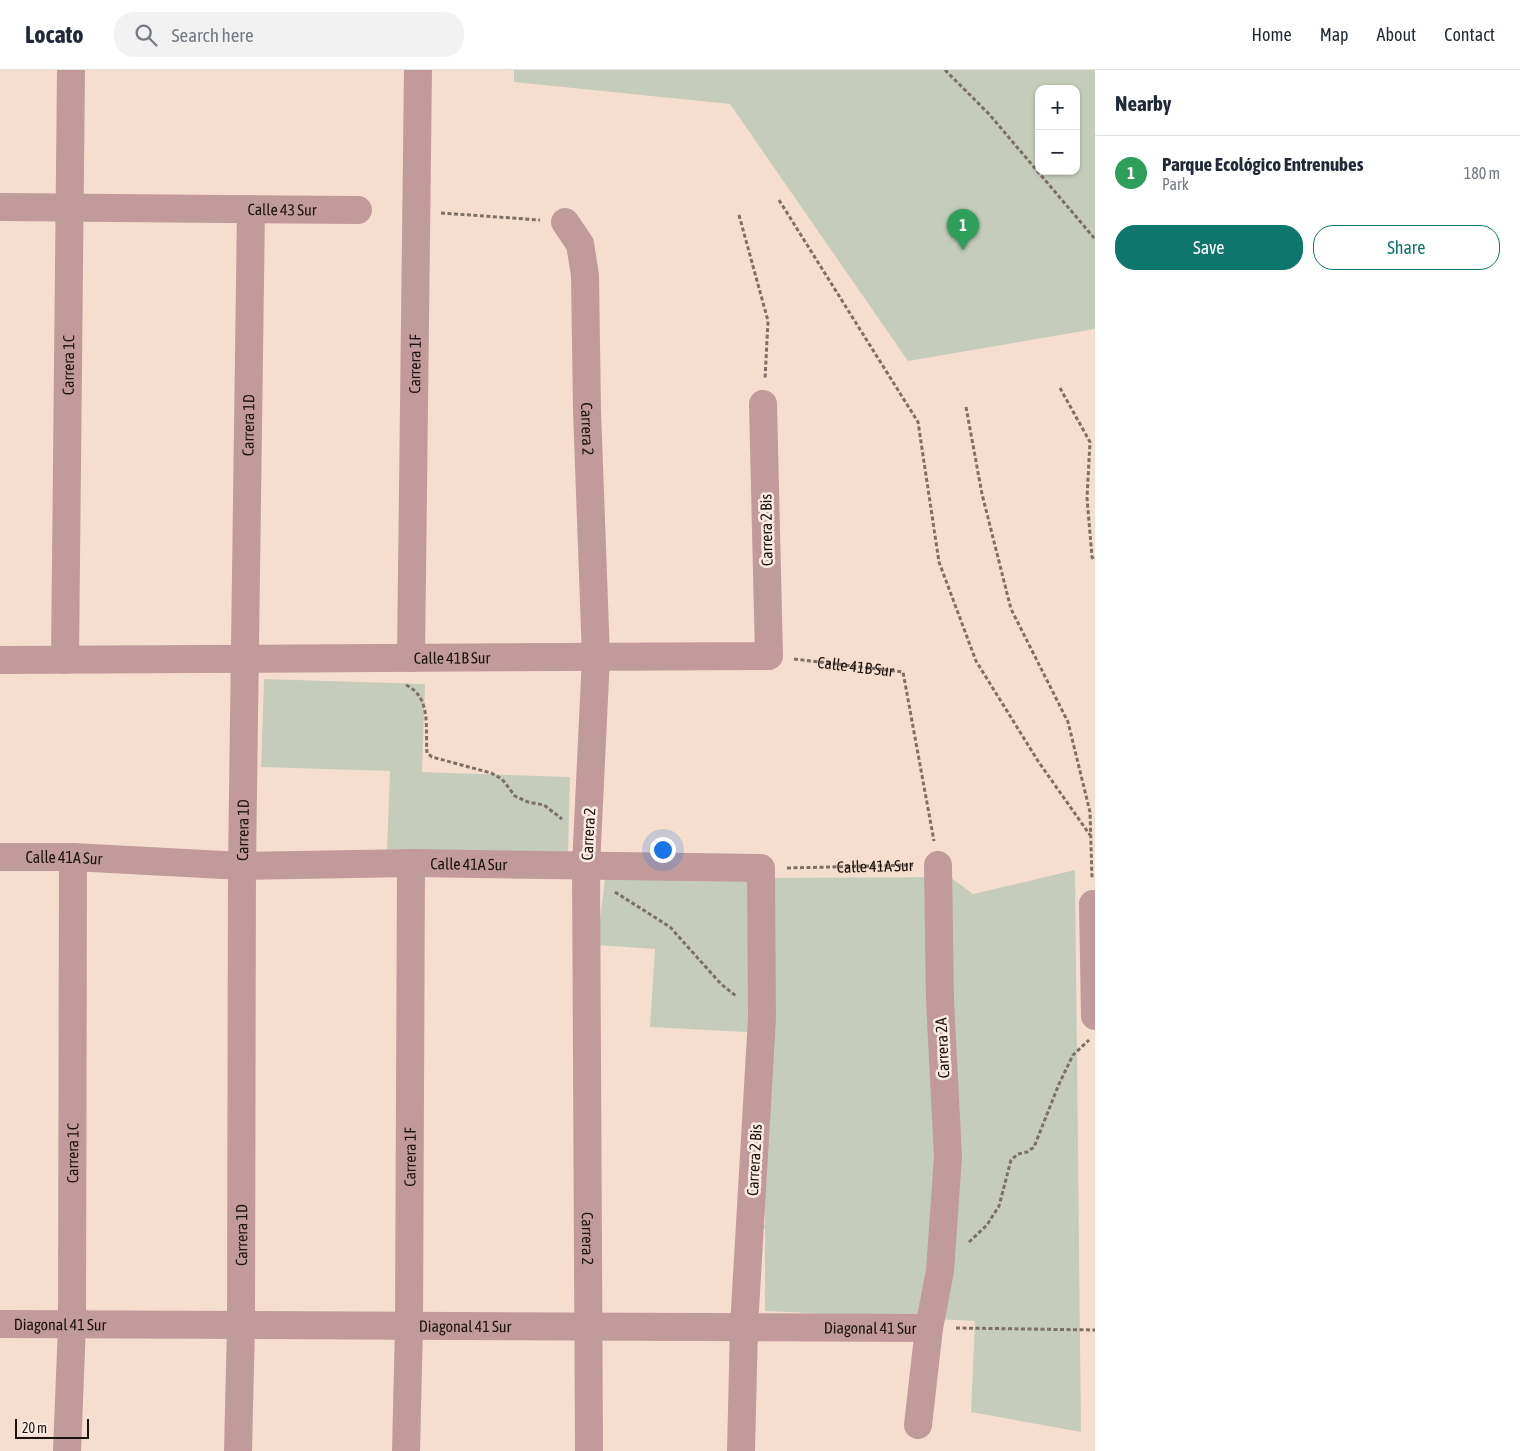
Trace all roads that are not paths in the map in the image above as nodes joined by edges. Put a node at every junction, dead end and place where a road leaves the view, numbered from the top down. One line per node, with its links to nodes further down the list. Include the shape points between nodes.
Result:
1 (71, 70): 4 (street, Carrera 1C)
2 (418, 70): 11 (street, Carrera 1F)
3 (0, 207): 4 (street, Calle 43 Sur)
4 (70, 207): 5 (street, Calle 43 Sur); 14 (street, Carrera 1C)
5 (251, 209): 6 (street, Calle 43 Sur); 12 (street, Carrera 1D)
6 (358, 210)
7 (565, 222): 10 (street, Carrera 2, via 580,244 585,275)
8 (764, 404): 9 (street, Carrera 2 Bis)
9 (769, 656): 10 (street, Calle 41B Sur)
10 (596, 657): 11 (street, Calle 41B Sur); 17 (street, Carrera 2)
11 (411, 658): 12 (street, Calle 41B Sur)
12 (246, 659): 14 (street, Calle 41B Sur); 20 (street, Carrera 1D)
13 (0, 660): 14 (street, Calle 41B Sur)
14 (65, 660)
15 (0, 857): 16 (street, Calle 41A Sur)
16 (73, 857): 20 (street, Calle 41A Sur); 25 (street, Carrera 1C)
17 (587, 862): 18 (street, Calle 41A Sur); 21 (street, Calle 41A Sur); 28 (street, Carrera 2)
18 (411, 864): 20 (street, Calle 41A Sur); 27 (street, Carrera 1F)
19 (938, 865): 30 (street, Carrera 2A, via 940,1000 948,1157 940,1271)
20 (242, 866): 26 (street, Carrera 1D)
21 (761, 868): 29 (street, Carrera 2 Bis, via 762,1018)
22 (1093, 904): 23 (street)
23 (1095, 1016)
24 (0, 1324): 25 (street, Diagonal 41 Sur)
25 (72, 1325): 26 (street, Diagonal 41 Sur); 32 (street, Carrera 1C)
26 (241, 1325): 27 (street, Diagonal 41 Sur); 33 (street, Carrera 1D)
27 (409, 1326): 28 (street, Diagonal 41 Sur); 34 (street, Carrera 1F)
28 (588, 1326): 29 (street, Diagonal 41 Sur); 35 (street, Carrera 2)
29 (744, 1327): 30 (street, Diagonal 41 Sur); 36 (street, Carrera 2 Bis)
30 (929, 1328): 31 (street, Carrera 2A)
31 (918, 1425)
32 (67, 1451)
33 (238, 1451)
34 (406, 1451)
35 (590, 1451)
36 (741, 1451)

